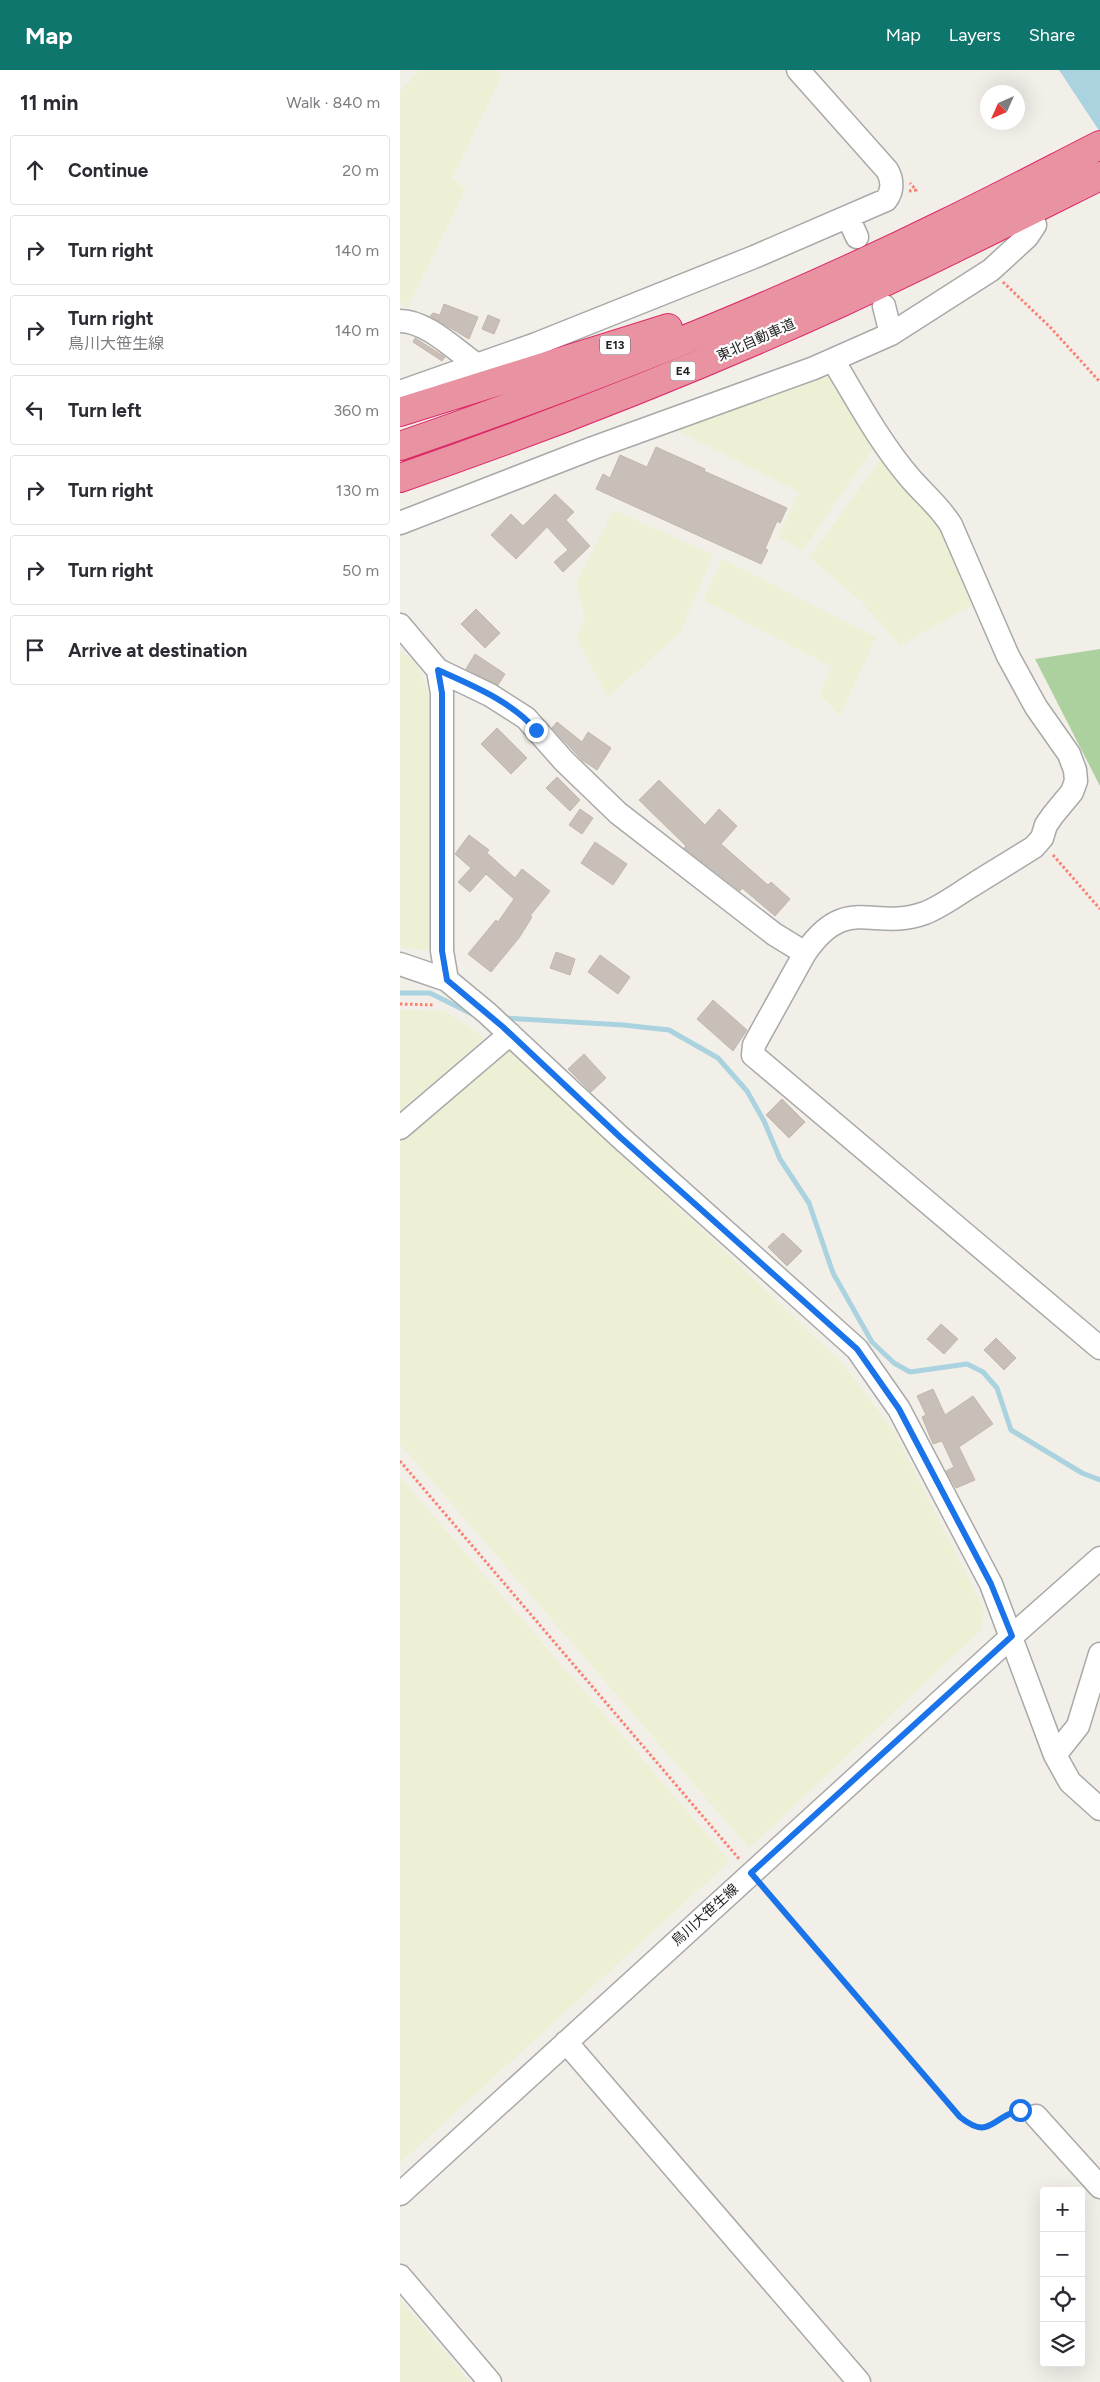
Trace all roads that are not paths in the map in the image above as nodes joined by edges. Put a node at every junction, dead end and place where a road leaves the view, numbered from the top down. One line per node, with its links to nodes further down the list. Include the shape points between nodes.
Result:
1 (798, 70): 10 (street, via 882,163 891,177 891,192 886,200 852,227 745,261)
2 (1100, 145): 5 (highway, 東北自動車道 / E4, via 945,224)
3 (1100, 176): 14 (highway, 東北自動車道 / E4, via 959,247 701,364)
4 (1035, 225): 8 (street, via 1027,237 991,270)
5 (829, 277): 12 (highway, E13); 13 (highway, 東北自動車道 / E4, via 560,389)
6 (884, 306): 8 (street)
7 (400, 321): 10 (street, via 410,321 434,333)
8 (891, 334): 9 (street)
9 (833, 360): 15 (street); 18 (street, via 900,464 942,510 951,525 1008,656 1036,707 1069,754 1075,770 1074,786 1034,847 925,912 908,917 860,916 835,922)
10 (477, 365): 11 (street)
11 (400, 392)
12 (400, 412)
13 (400, 446)
14 (400, 478)
15 (400, 523)
16 (400, 625): 17 (street)
17 (438, 670): 18 (street, via 490,695 526,718 618,813 774,934); 20 (street, via 442,693 442,951)
18 (805, 953): 23 (street, via 754,1045 753,1055)
19 (400, 964): 20 (street)
20 (447, 980): 21 (street)
21 (500, 1024): 22 (street); 25 (street, via 620,1137 857,1349 899,1409 991,1584)
22 (400, 1128)
23 (1100, 1348)
24 (1100, 1558): 25 (street, 鳥川大笹生線)
25 (1012, 1636): 27 (street); 29 (street, 鳥川大笹生線)
26 (1100, 1654): 27 (street, via 1078,1726)
27 (1055, 1754): 28 (street, via 1070,1782)
28 (1100, 1809)
29 (566, 2042): 32 (street, 鳥川大笹生線); 35 (street)
30 (1036, 2116): 31 (street)
31 (1100, 2187)
32 (400, 2194)
33 (400, 2276): 34 (street)
34 (490, 2382)
35 (859, 2382)

